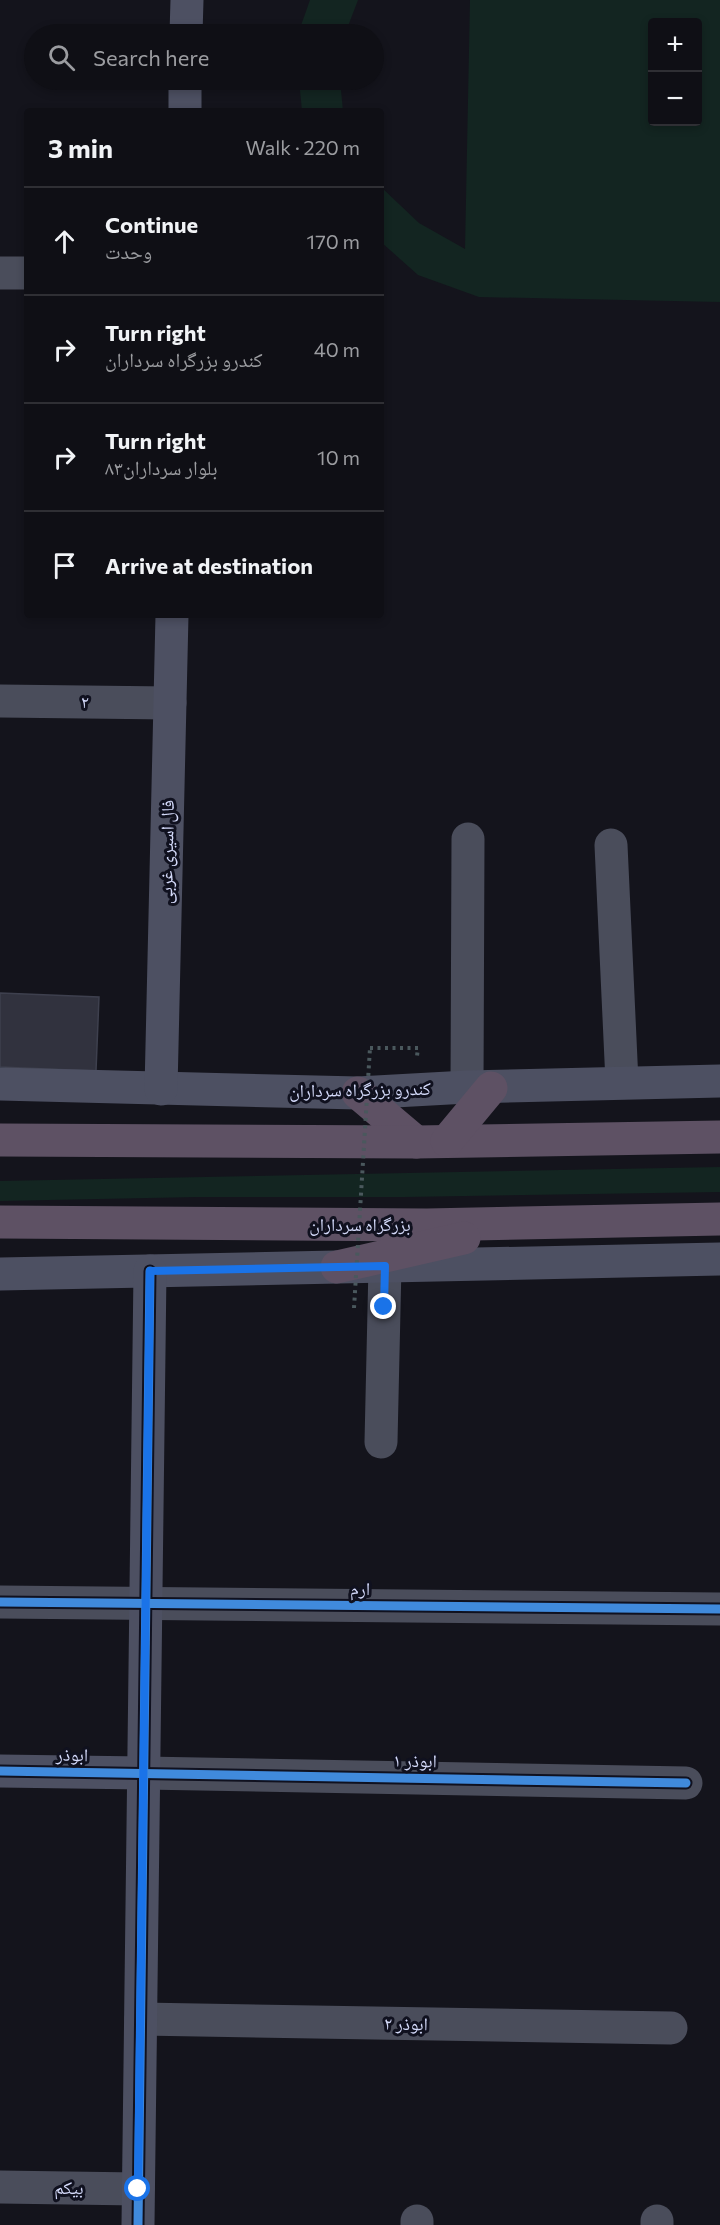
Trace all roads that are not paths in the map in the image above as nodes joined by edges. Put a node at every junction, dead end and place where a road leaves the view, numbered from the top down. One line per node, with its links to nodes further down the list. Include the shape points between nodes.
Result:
1 (187, 0): 2 (street)
2 (186, 24)
3 (185, 90): 4 (street)
4 (185, 108)
5 (0, 273): 6 (street)
6 (24, 273)
7 (172, 618): 9 (street, فال اسیری غربی)
8 (0, 701): 9 (street, ۲)
9 (170, 703): 16 (street, فال اسیری غربی)
10 (468, 839): 15 (street)
11 (611, 845): 13 (street)
12 (720, 1081): 13 (street, کندرو بزرگراه سرداران)
13 (622, 1082): 15 (street, کندرو بزرگراه سرداران)
14 (0, 1084): 16 (street, کندرو بزرگراه سرداران)
15 (479, 1088): 17 (street, کندرو بزرگراه سرداران); 20 (highway)
16 (161, 1089): 17 (street, کندرو بزرگراه سرداران)
17 (358, 1093): 20 (highway)
18 (720, 1137): 20 (highway)
19 (0, 1140): 20 (highway)
20 (431, 1141)
21 (720, 1219): 23 (highway, بزرگراه سرداران)
22 (0, 1222): 23 (highway, بزرگراه سرداران)
23 (529, 1224): 26 (highway)
24 (720, 1259): 25 (street)
25 (385, 1266): 26 (street); 29 (street)
26 (337, 1267): 27 (street)
27 (150, 1271): 28 (street); 31 (street)
28 (0, 1274)
29 (381, 1442)
30 (0, 1602): 31 (street, ارم)
31 (146, 1603): 32 (street, ارم); 34 (street)
32 (720, 1609)
33 (0, 1771): 34 (street, ابوذر)
34 (144, 1773): 35 (street, ابوذر ۱); 36 (street)
35 (686, 1783)
36 (141, 2019): 37 (street, ابوذر ۲); 39 (street)
37 (671, 2028)
38 (0, 2187): 39 (street, بیکم)
39 (138, 2189): 40 (street)
40 (138, 2225)

